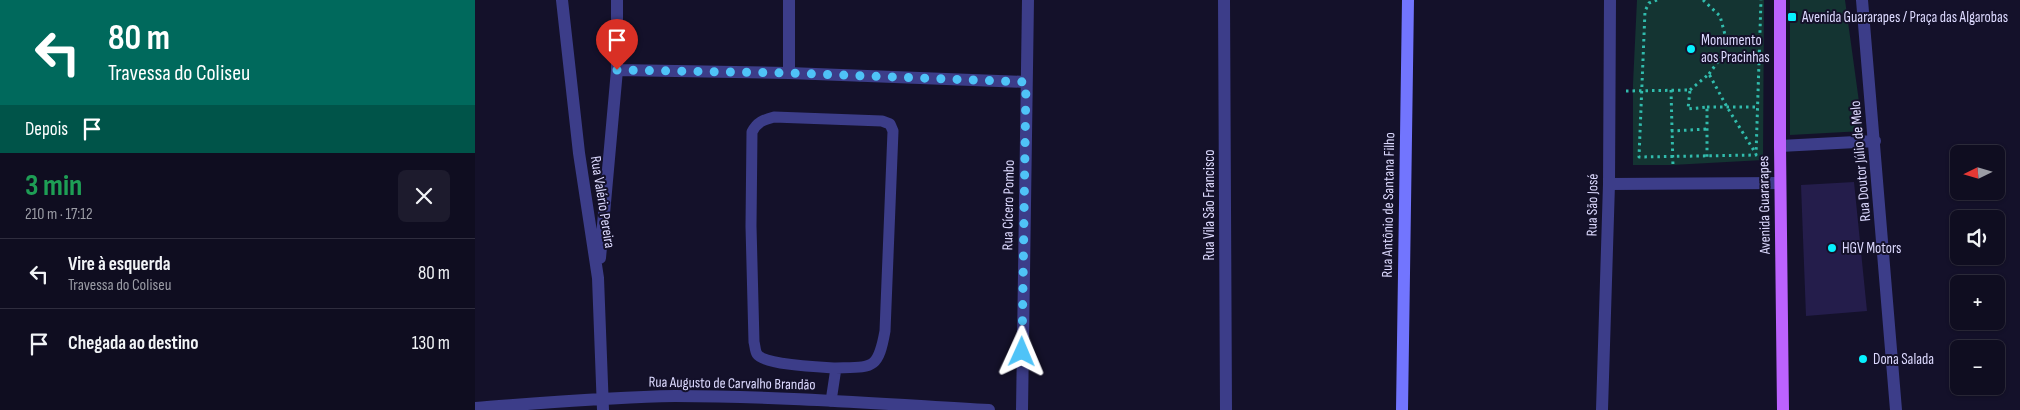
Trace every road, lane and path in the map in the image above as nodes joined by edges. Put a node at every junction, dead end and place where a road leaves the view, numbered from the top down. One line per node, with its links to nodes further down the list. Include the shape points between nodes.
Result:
1 (562, 0): 34 (street, Rua Valério Pereira, via 579,153)
2 (617, 0): 15 (street)
3 (789, 0): 16 (street)
4 (1028, 0): 18 (street, Rua Cícero Pombo)
5 (1224, 0): 42 (street, Rua Vila São Francisco)
6 (1407, 0): 43 (street, Rua Antônio de Santana Filho)
7 (1610, 0): 33 (street, Rua São José)
8 (1657, 0): 21 (path, via 1645,11)
9 (1703, 0): 13 (path, via 1720,16)
10 (1761, 0): 14 (path)
11 (1780, 0): 28 (main road, Avenida Guararapes)
12 (1862, 0): 27 (street, Rua Doutor Júlio de Melo)
13 (1727, 42): 14 (path); 17 (path, via 1725,52)
14 (1760, 42): 22 (path)
15 (617, 70): 16 (street); 34 (street)
16 (789, 73): 18 (street)
17 (1709, 74): 20 (path); 24 (path)
18 (1026, 82): 41 (street, Rua Cícero Pombo)
19 (1671, 90): 20 (path); 21 (path); 26 (path)
20 (1690, 90): 23 (path, via 1688,109)
21 (1641, 91): 30 (path, via 1639,157)
22 (1758, 106): 24 (path); 29 (path)
23 (1707, 107): 24 (path); 25 (path)
24 (1727, 107): 29 (path)
25 (1707, 129): 26 (path); 31 (path)
26 (1671, 131): 30 (path)
27 (1875, 141): 28 (street); 46 (street, Rua Doutor Júlio de Melo)
28 (1780, 146): 32 (main road, Avenida Guararapes)
29 (1757, 155): 31 (path)
30 (1672, 157): 31 (path)
31 (1707, 157)
32 (1780, 183): 33 (street); 45 (main road, Avenida Guararapes)
33 (1609, 184): 44 (street, Rua São José)
34 (598, 278): 37 (street, Rua Valério Pereira)
35 (836, 368): 35 (lane, via 763,359 757,354 754,342 752,132 756,124 774,117 883,121 890,124 893,131 885,331 881,354 876,362 865,368); 36 (lane)
36 (831, 401): 38 (street, Rua Augusto de Carvalho Brandão); 40 (street, Rua Augusto de Carvalho Brandão)
37 (602, 404): 38 (street, Rua Augusto de Carvalho Brandão, via 675,396); 39 (street, Rua Augusto de Carvalho Brandão)
38 (806, 405)
39 (475, 408)
40 (989, 410)
41 (1022, 410)
42 (1227, 410)
43 (1402, 410)
44 (1602, 410)
45 (1783, 410)
46 (1896, 410)

